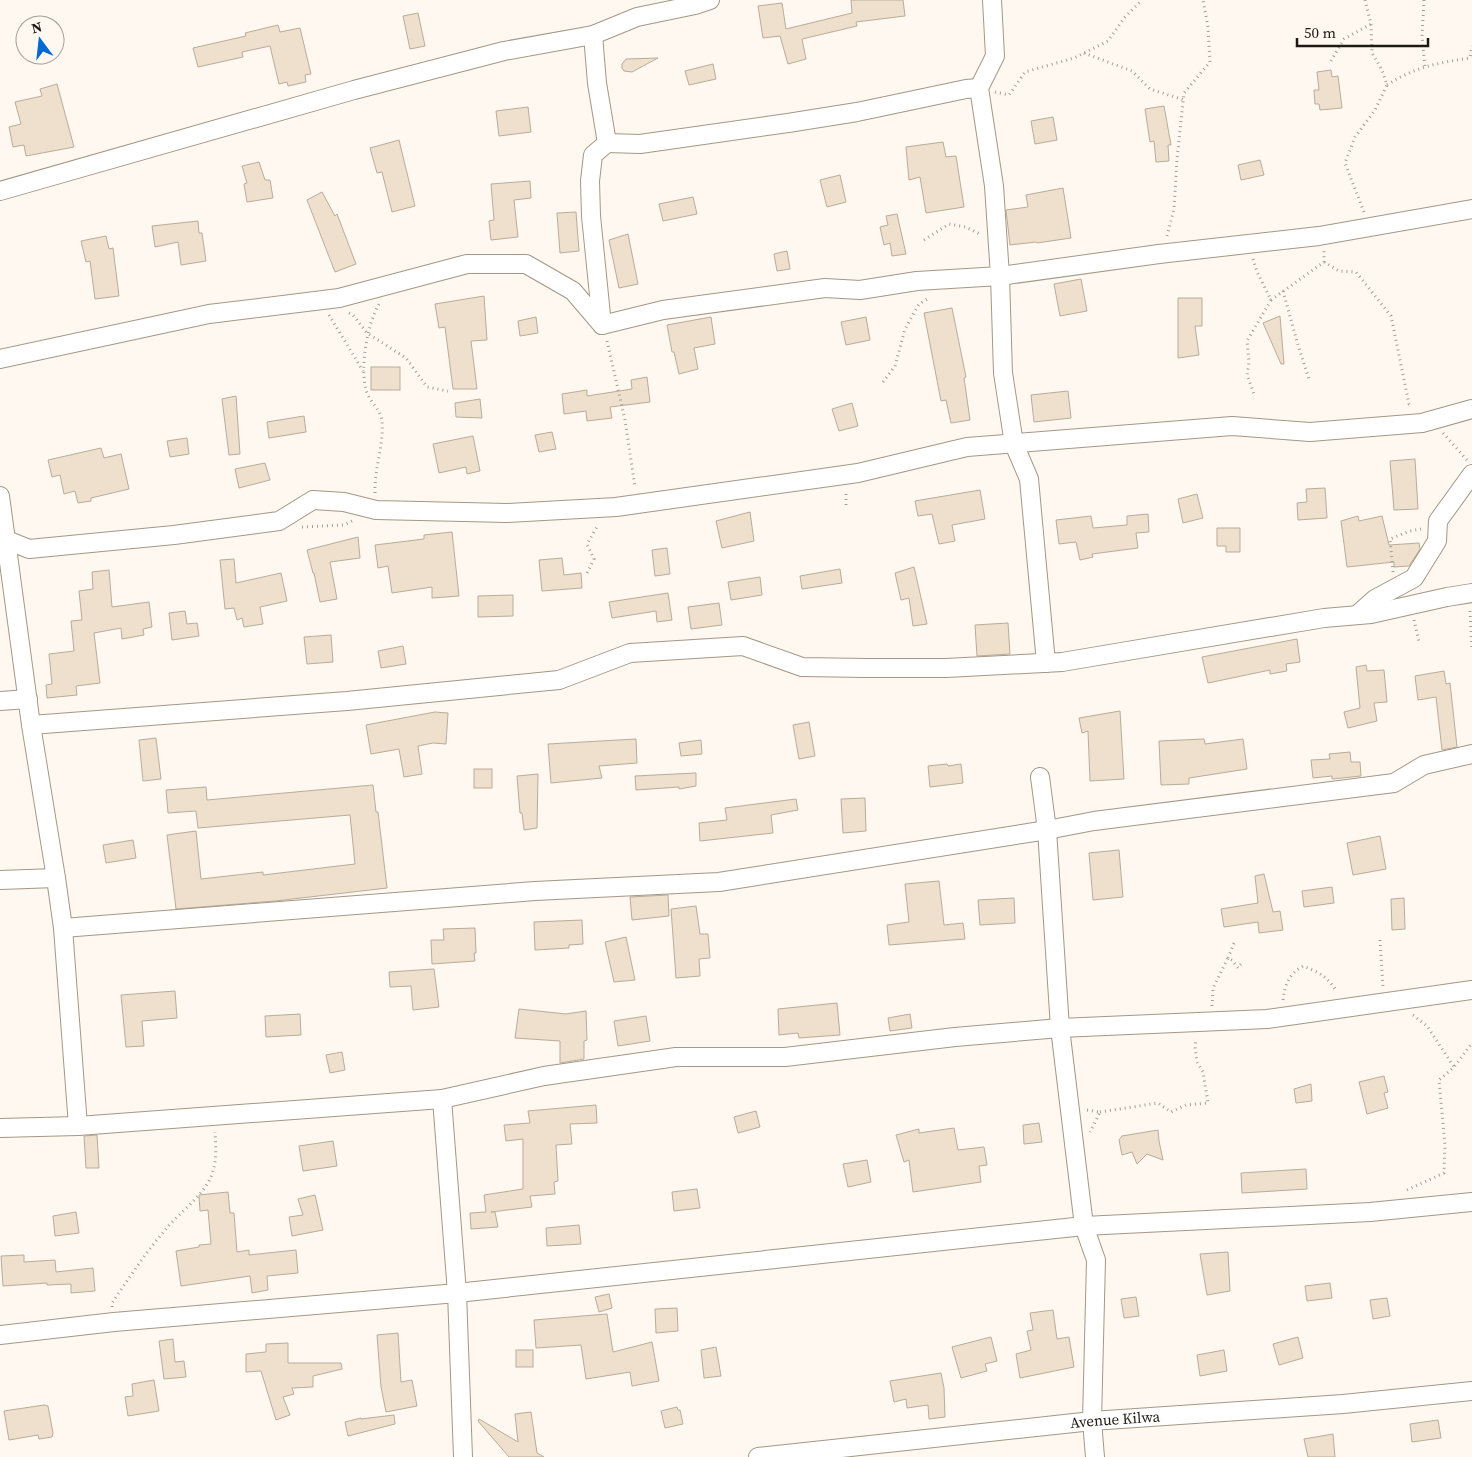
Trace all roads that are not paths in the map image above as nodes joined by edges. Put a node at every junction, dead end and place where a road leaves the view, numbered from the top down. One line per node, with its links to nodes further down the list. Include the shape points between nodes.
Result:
1 (710, 0): 3 (street, via 637,17)
2 (992, 0): 4 (street, via 995,56)
3 (593, 34): 5 (street); 6 (street, via 504,51 354,90)
4 (979, 88): 5 (street, via 778,124 640,144); 8 (street, via 994,186)
5 (607, 143): 9 (street, via 594,155 590,181)
6 (0, 191)
7 (1472, 209): 8 (street, via 1319,236)
8 (1000, 276): 9 (street, via 917,281 860,290 825,288 663,310); 12 (street, via 1003,373)
9 (602, 325): 10 (street, via 573,291 526,264 467,264 339,298 210,314)
10 (0, 358)
11 (1472, 409): 12 (street, via 1422,423 1310,432 1232,426)
12 (1014, 444): 15 (street, via 967,447 858,473 616,507 507,512 376,510 344,502 313,500 279,520 174,535 29,549); 18 (street, via 1028,479)
13 (1472, 474): 17 (street, via 1438,521 1437,541 1414,578 1375,598)
14 (0, 496): 15 (street)
15 (4, 540): 19 (street)
16 (1468, 594): 17 (street)
17 (1357, 615): 18 (street)
18 (1046, 663): 21 (street, via 946,668 802,667 743,646 630,652 559,680 347,701)
19 (28, 699): 20 (street); 21 (street)
20 (0, 701)
21 (31, 725): 25 (street)
22 (1472, 754): 24 (street, via 1424,765 1394,783 1094,821)
23 (1040, 776): 24 (street)
24 (1047, 830): 27 (street, via 719,882 535,891); 29 (street)
25 (56, 878): 26 (street); 27 (street)
26 (0, 880)
27 (63, 928): 31 (street)
28 (1472, 990): 29 (street, via 1267,1019)
29 (1060, 1028): 30 (street, via 785,1057 676,1056 544,1076); 34 (street)
30 (442, 1099): 31 (street); 35 (street)
31 (78, 1126): 32 (street)
32 (0, 1128)
33 (1472, 1202): 34 (street, via 1370,1212)
34 (1084, 1226): 35 (street); 38 (street, via 1096,1260)
35 (457, 1293): 36 (street, via 114,1322); 39 (street)
36 (0, 1335)
37 (1472, 1391): 38 (street, Avenue Kilwa, via 1343,1404)
38 (1092, 1421): 40 (street, Avenue Kilwa); 41 (street)
39 (463, 1457)
40 (758, 1457)
41 (1095, 1457)

